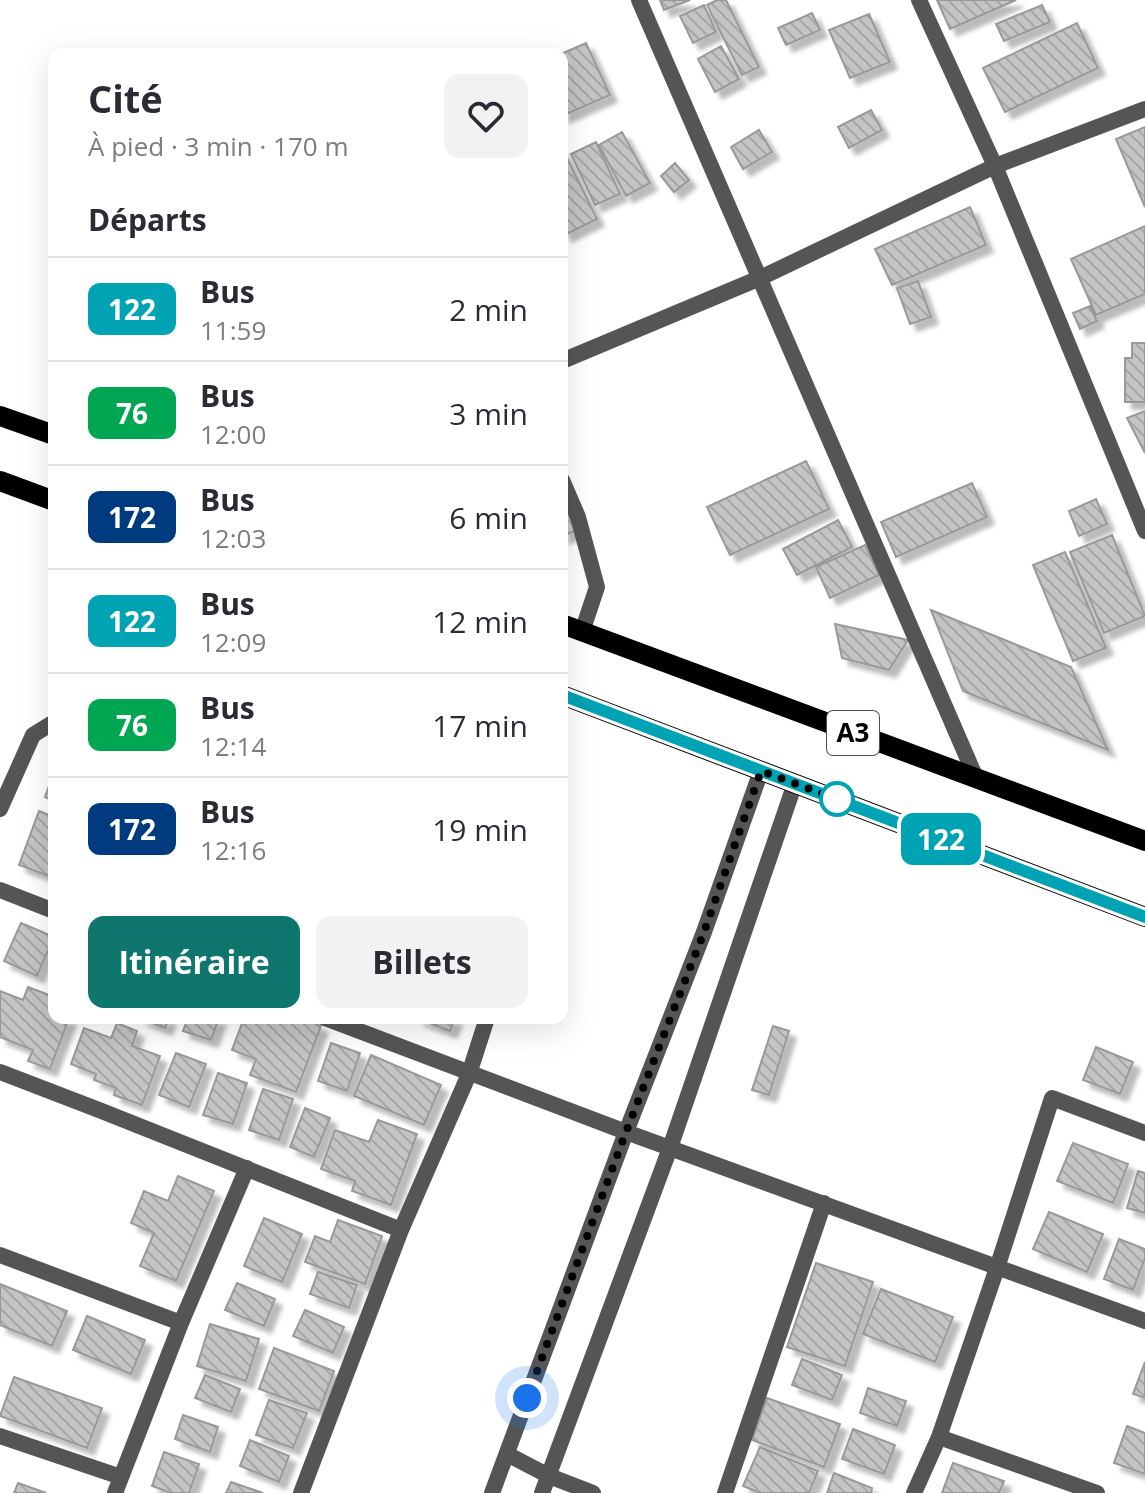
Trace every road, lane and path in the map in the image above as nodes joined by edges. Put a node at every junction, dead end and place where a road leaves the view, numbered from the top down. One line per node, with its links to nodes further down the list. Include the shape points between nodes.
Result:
1 (639, 0): 5 (street)
2 (919, 0): 4 (street)
3 (1145, 109): 4 (street)
4 (995, 166): 5 (street); 12 (street)
5 (760, 278): 6 (street); 18 (street)
6 (568, 358)
7 (0, 416): 8 (main road)
8 (48, 433)
9 (0, 481): 11 (main road)
10 (568, 494): 14 (street, via 597,587)
11 (48, 499)
12 (1145, 531)
13 (568, 626): 14 (main road, A3)
14 (582, 632): 18 (main road, A3)
15 (568, 697): 17 (main road, A3)
16 (48, 726): 20 (street, via 33,735)
17 (761, 771): 19 (main road, A3); 29 (street)
18 (976, 778): 21 (main road, A3)
19 (795, 783): 24 (main road, A3); 31 (street)
20 (0, 809)
21 (1145, 841)
22 (0, 890): 23 (street)
23 (48, 909)
24 (1145, 917)
25 (340, 1024): 28 (street)
26 (485, 1024): 28 (street)
27 (0, 1072): 32 (street)
28 (469, 1074): 29 (street); 34 (street)
29 (626, 1132): 31 (street); 41 (street)
30 (1145, 1133): 36 (street, via 1052,1098)
31 (670, 1148): 33 (street); 42 (street)
32 (247, 1168): 34 (street); 38 (street)
33 (824, 1203): 36 (street); 48 (street)
34 (401, 1230): 44 (street)
35 (0, 1255): 38 (street)
36 (997, 1268): 37 (street); 40 (street)
37 (1145, 1321)
38 (181, 1323): 43 (street)
39 (0, 1436): 43 (street)
40 (939, 1437): 49 (street); 50 (street)
41 (507, 1454): 42 (street); 45 (street)
42 (549, 1476): 46 (street); 47 (street)
43 (118, 1485)
44 (301, 1493)
45 (492, 1493)
46 (542, 1493)
47 (593, 1493)
48 (725, 1493)
49 (914, 1493)
50 (1097, 1493)

